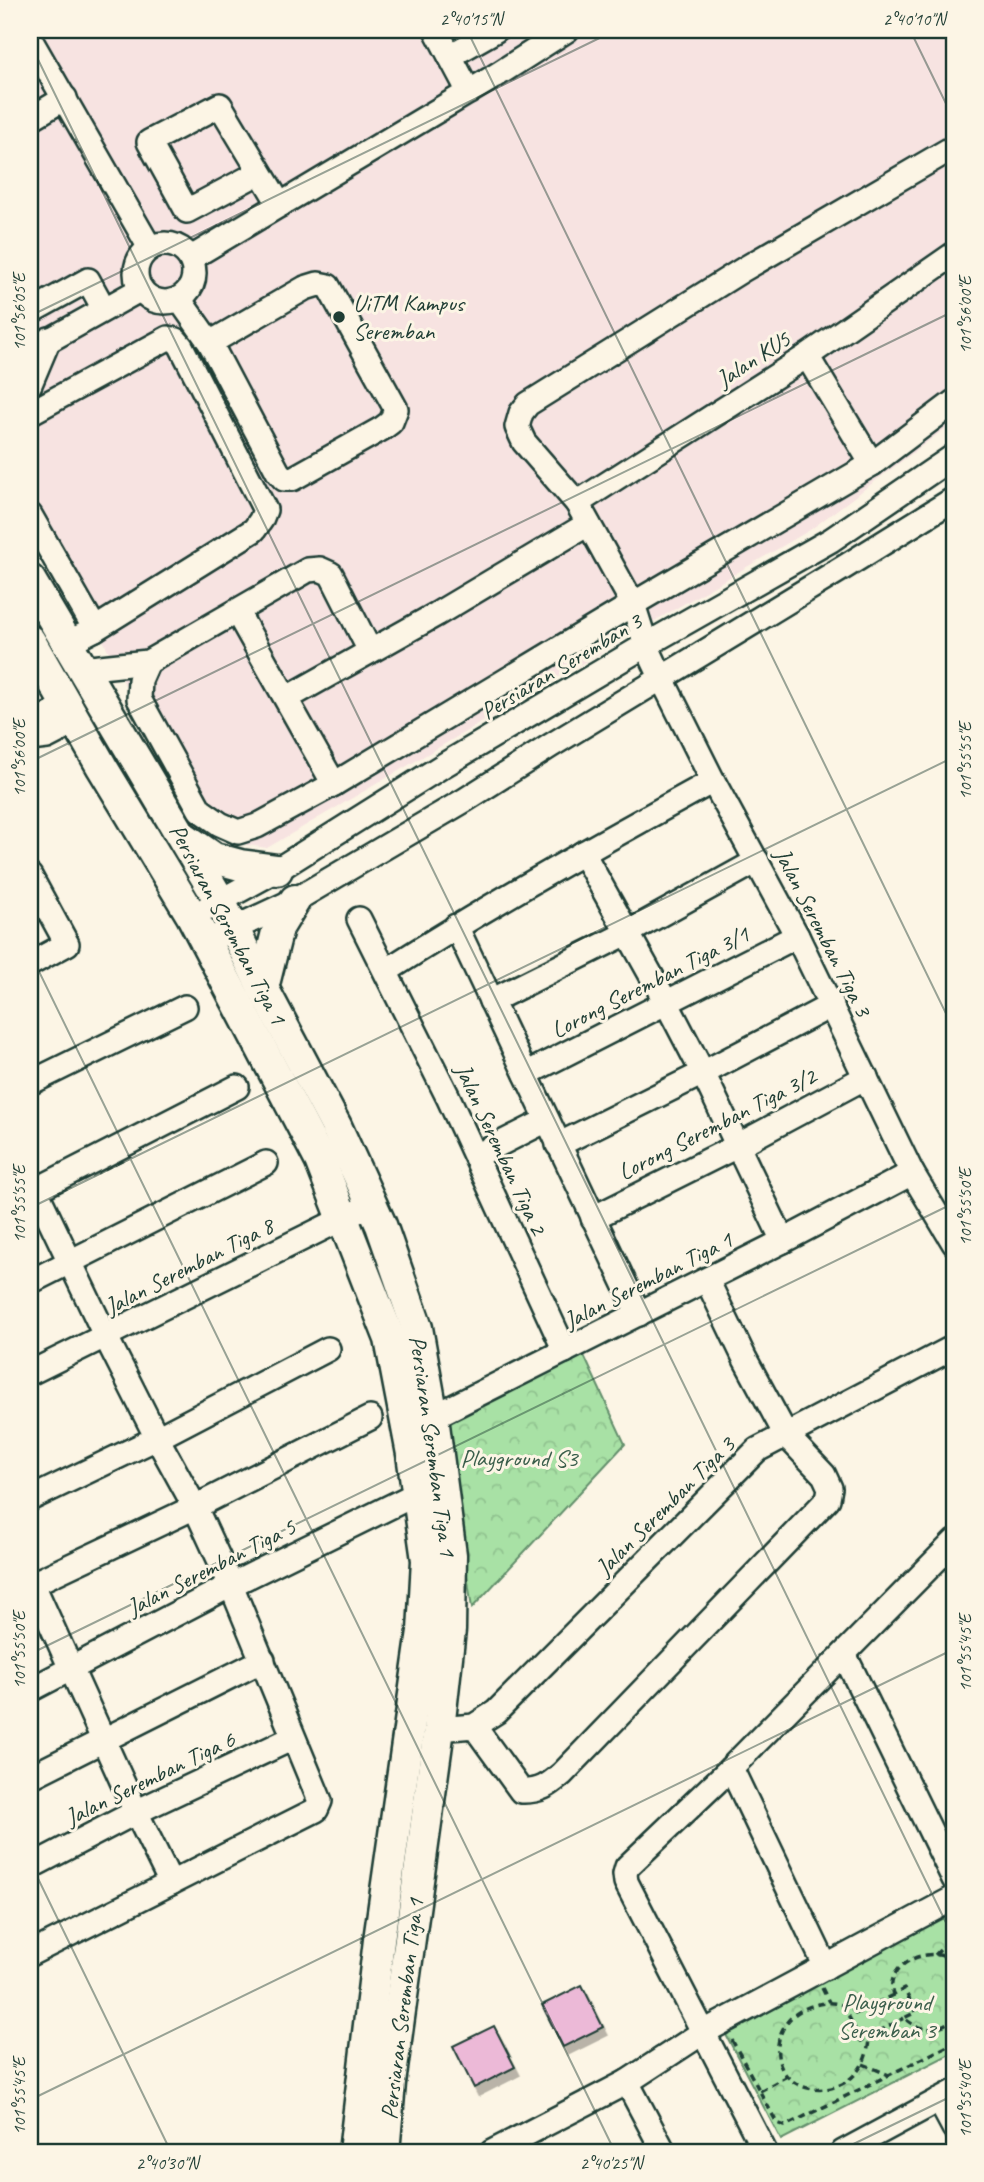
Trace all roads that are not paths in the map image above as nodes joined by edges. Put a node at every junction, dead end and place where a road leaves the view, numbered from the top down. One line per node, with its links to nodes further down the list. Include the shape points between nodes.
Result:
1 (436, 30): 5 (street)
2 (496, 30): 5 (street)
3 (567, 30): 6 (street)
4 (30, 39): 7 (street)
5 (450, 56): 6 (street)
6 (469, 92): 11 (street)
7 (65, 98): 8 (street); 12 (street)
8 (30, 119)
9 (954, 147): 28 (street, Jalan Seremban Tiga 3, via 744,269 528,404 517,427 524,442)
10 (260, 172): 10 (street, via 220,104 149,142 187,211); 11 (street)
11 (280, 205): 14 (street)
12 (150, 248): 14 (street, via 177,246); 15 (street, via 136,271)
13 (954, 254): 21 (street, Jalan KU5)
14 (191, 258): 16 (street, via 194,278)
15 (141, 289): 16 (street, via 157,301); 17 (street)
16 (179, 299): 19 (street)
17 (104, 309): 18 (street, via 88,280); 20 (street)
18 (30, 312)
19 (210, 343): 19 (street, via 284,479 292,479 391,422 396,409 328,286 305,288)
20 (39, 345): 22 (street)
21 (807, 356): 26 (street); 28 (street, Jalan KU5)
22 (30, 384)
23 (954, 402): 26 (street)
24 (30, 413): 34 (street, via 168,338 176,340 265,510 254,530)
25 (954, 456): 37 (street, Persiaran Seremban 3, via 831,540)
26 (872, 464): 32 (street)
27 (954, 499): 41 (street)
28 (577, 503): 30 (street, Jalan Seremban Tiga 3)
29 (30, 516): 34 (street)
30 (588, 524): 32 (street, Jalan Seremban Tiga 3); 38 (street)
31 (30, 580): 36 (main road, Persiaran Seremban Tiga 1)
32 (633, 604): 37 (street, Jalan Seremban Tiga 3); 47 (street)
33 (237, 612): 38 (street, via 308,570 320,569 331,574); 39 (street); 42 (street)
34 (95, 629): 36 (street)
35 (30, 642): 43 (main road, Persiaran Seremban Tiga 1)
36 (66, 644): 40 (main road, Persiaran Seremban Tiga 1)
37 (646, 645): 41 (street, Jalan Seremban Tiga 3); 51 (street, Persiaran Seremban 3)
38 (370, 651): 42 (street)
39 (148, 662): 40 (street); 47 (street, via 140,680 139,699 200,810 220,824 238,832 257,826)
40 (81, 669): 48 (main road, Persiaran Seremban Tiga 1)
41 (662, 679): 46 (street, Jalan Seremban Tiga 3); 53 (street)
42 (287, 698): 47 (street)
43 (71, 714): 44 (street, via 39,720); 45 (street, via 47,737); 58 (main road, Persiaran Seremban Tiga 1)
44 (30, 729)
45 (30, 739)
46 (713, 782): 49 (street); 50 (street, Jalan Seremban Tiga 3)
47 (334, 784)
48 (181, 836): 51 (main road, via 214,858); 54 (main road, Persiaran Seremban Tiga 1)
49 (583, 852): 56 (street); 59 (street)
50 (757, 862): 59 (street); 60 (street, Jalan Seremban Tiga 3)
51 (277, 870): 54 (street, Persiaran Seremban 3)
52 (30, 876): 61 (street, via 67,944)
53 (295, 900): 57 (street); 63 (main road, via 278,928)
54 (220, 901): 57 (main road, Persiaran Seremban Tiga 1); 58 (street, Persiaran Seremban 3)
55 (359, 919): 62 (street, Jalan Seremban Tiga 2)
56 (456, 926): 62 (street); 64 (street)
57 (234, 928): 58 (street); 63 (main road, Persiaran Seremban Tiga 1)
58 (199, 929): 81 (main road, Persiaran Seremban Tiga 1, via 320,1160)
59 (627, 933): 64 (street); 65 (street)
60 (797, 936): 65 (street, Lorong Seremban Tiga 3/1); 66 (street, Jalan Seremban Tiga 3)
61 (30, 964)
62 (386, 971): 76 (street, Jalan Seremban Tiga 2)
63 (263, 988): 80 (main road, Persiaran Seremban Tiga 1)
64 (491, 1000): 69 (street)
65 (667, 1002): 68 (street); 69 (street, Lorong Seremban Tiga 3/1)
66 (832, 1005): 68 (street); 70 (street, Jalan Seremban Tiga 3)
67 (185, 1007): 71 (street)
68 (703, 1073): 74 (street); 75 (street)
69 (526, 1074): 73 (street)
70 (866, 1077): 75 (street, Lorong Seremban Tiga 3/2); 78 (street, Jalan Seremban Tiga 3)
71 (30, 1083)
72 (237, 1087): 79 (street)
73 (547, 1120): 74 (street); 76 (street)
74 (558, 1145): 82 (street)
75 (737, 1146): 82 (street, Lorong Seremban Tiga 3/2); 83 (street)
76 (476, 1156): 92 (street, Jalan Seremban Tiga 2)
77 (266, 1163): 85 (street)
78 (912, 1173): 83 (street, Jalan Seremban Tiga 1); 84 (street, Jalan Seremban Tiga 3)
79 (32, 1187): 85 (street)
80 (372, 1204): 81 (street, Jalan Seremban Tiga 8); 94 (main road, Persiaran Seremban Tiga 1, via 417,1328)
81 (344, 1218): 89 (street, Jalan Seremban Tiga 8); 96 (main road, Persiaran Seremban Tiga 1, via 390,1339)
82 (593, 1218): 88 (street)
83 (783, 1241): 86 (street, Jalan Seremban Tiga 1)
84 (954, 1243)
85 (71, 1262): 87 (street); 89 (street)
86 (706, 1280): 88 (street, Jalan Seremban Tiga 1); 97 (street)
87 (30, 1282)
88 (639, 1314): 92 (street, Jalan Seremban Tiga 1)
89 (106, 1336): 93 (street, Jalan Seremban Tiga 8); 98 (street)
90 (954, 1347): 97 (street, Jalan Seremban Tiga 3)
91 (328, 1349): 98 (street)
92 (565, 1351): 94 (street, Jalan Seremban Tiga 1)
93 (30, 1373)
94 (433, 1417): 96 (street, Jalan Seremban Tiga 1); 110 (main road, Persiaran Seremban Tiga 1, via 451,1555 450,1630)
95 (370, 1418): 101 (street)
96 (406, 1431): 99 (main road, Persiaran Seremban Tiga 1)
97 (786, 1434): 109 (street, Jalan Seremban Tiga 3, via 757,1450 496,1712); 109 (street, via 824,1475 830,1488 828,1499 562,1774 547,1787 522,1790)
98 (157, 1438): 100 (street); 101 (street)
99 (418, 1493): 104 (street, Jalan Seremban Tiga 5); 126 (main road, Persiaran Seremban Tiga 1, via 427,1560 423,1631)
100 (30, 1499)
101 (195, 1507): 103 (street); 104 (street)
102 (954, 1543): 105 (street)
103 (31, 1583): 107 (street)
104 (231, 1585): 106 (street); 107 (street, Jalan Seremban Tiga 5)
105 (844, 1654): 113 (street); 117 (street)
106 (263, 1660): 111 (street); 112 (street)
107 (72, 1668): 108 (street, Jalan Seremban Tiga 5); 112 (street)
108 (30, 1690)
109 (474, 1726): 110 (street)
110 (439, 1729): 127 (main road, Persiaran Seremban Tiga 1)
111 (293, 1738): 115 (street, Jalan Seremban Tiga 6); 118 (street, via 316,1787 320,1801 316,1810)
112 (104, 1739): 114 (street); 115 (street)
113 (731, 1768): 121 (street); 122 (street, via 627,1867 625,1874)
114 (30, 1777)
115 (136, 1812): 116 (street, Jalan Seremban Tiga 6); 118 (street)
116 (30, 1867)
117 (954, 1879)
118 (171, 1883): 120 (street)
119 (954, 1898): 121 (street)
120 (30, 1954)
121 (824, 1976): 122 (street)
122 (702, 2033): 123 (street); 130 (street)
123 (627, 2082): 128 (street); 129 (street)
124 (947, 2096): 125 (street); 131 (street)
125 (954, 2128)
126 (354, 2152)
127 (384, 2152)
128 (492, 2152)
129 (664, 2152)
130 (765, 2152)
131 (843, 2152)

